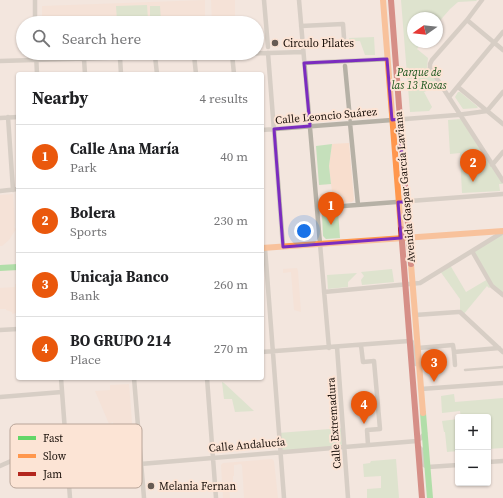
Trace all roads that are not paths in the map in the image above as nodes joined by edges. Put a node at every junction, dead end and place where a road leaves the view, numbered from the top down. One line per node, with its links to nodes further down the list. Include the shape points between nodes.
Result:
1 (35, 0): 7 (street)
2 (264, 0): 13 (street)
3 (299, 0): 9 (street)
4 (383, 0): 18 (main road, Avenida Gaspar García Laviana)
5 (391, 0): 42 (main road, Avenida Gaspar García Laviana)
6 (482, 0): 8 (street)
7 (35, 16)
8 (467, 20): 12 (street); 36 (street, via 430,64)
9 (301, 26): 11 (street, via 343,24); 15 (street)
10 (503, 32): 12 (street)
11 (344, 38)
12 (494, 42): 14 (street); 34 (street)
13 (268, 47)
14 (503, 50)
15 (303, 52): 17 (street); 26 (street)
16 (264, 53): 17 (street)
17 (268, 53): 47 (street)
18 (387, 59): 26 (street); 43 (main road, Avenida Gaspar García Laviana)
19 (36, 60): 25 (street); 28 (street)
20 (84, 60): 29 (street)
21 (120, 60): 30 (street)
22 (155, 60): 31 (street)
23 (195, 60): 32 (street)
24 (233, 60): 33 (street)
25 (0, 61)
26 (304, 63): 46 (street)
27 (345, 66): 44 (street)
28 (37, 72)
29 (85, 72)
30 (121, 72)
31 (157, 72)
32 (196, 72)
33 (234, 72)
34 (458, 87): 36 (street); 37 (street)
35 (503, 92): 37 (street)
36 (449, 97): 38 (street)
37 (487, 111): 38 (street, Calle Leoncio Suárez); 45 (street)
38 (460, 114): 42 (street, Calle Leoncio Suárez); 50 (street)
39 (8, 117): 40 (street); 41 (street); 52 (street)
40 (16, 117)
41 (0, 118)
42 (399, 119): 43 (street, Calle Leoncio Suárez); 56 (main road, Avenida Gaspar García Laviana)
43 (392, 120): 44 (street, Calle Leoncio Suárez); 55 (main road, Avenida Gaspar García Laviana)
44 (350, 121): 46 (street, Calle Leoncio Suárez); 57 (street)
45 (503, 124)
46 (310, 126): 47 (street, Calle Leoncio Suárez); 58 (street)
47 (274, 129): 48 (street, Calle Leoncio Suárez); 63 (street)
48 (264, 130)
49 (503, 152): 50 (street)
50 (492, 165): 51 (street)
51 (503, 181)
52 (15, 190): 53 (street)
53 (0, 191)
54 (503, 194): 56 (street)
55 (398, 202): 56 (street); 57 (street); 61 (main road, Avenida Gaspar García Laviana)
56 (406, 202): 60 (main road, Avenida Gaspar García Laviana)
57 (358, 205): 58 (street)
58 (317, 208): 62 (street)
59 (503, 231): 60 (main road); 65 (street)
60 (409, 237): 61 (main road); 69 (main road, Avenida Gaspar García Laviana)
61 (401, 238): 62 (main road); 70 (main road, Avenida Gaspar García Laviana)
62 (320, 244): 63 (main road); 71 (street)
63 (283, 247): 64 (main road)
64 (264, 248)
65 (472, 251): 69 (street, via 420,283); 72 (street, via 492,286)
66 (264, 260): 83 (street)
67 (16, 267): 68 (main road)
68 (0, 268)
69 (413, 284): 70 (street); 73 (main road, Avenida Gaspar García Laviana)
70 (405, 285): 71 (street); 76 (main road, Avenida Gaspar García Laviana)
71 (324, 292): 79 (street)
72 (503, 295)
73 (415, 315): 80 (main road, Avenida Gaspar García Laviana); 81 (street, via 460,312)
74 (16, 329): 75 (street)
75 (0, 330)
76 (409, 342): 77 (street); 88 (street, Avenida Gaspar García Laviana, via 412,342); 99 (main road, Avenida Gaspar García Laviana)
77 (361, 345): 78 (street); 100 (street, via 363,362 374,361 380,429 367,430)
78 (337, 347): 79 (street); 101 (street, Calle Extremadura)
79 (329, 348): 83 (street)
80 (418, 348): 84 (street, via 453,345); 88 (main road, Avenida Gaspar García Laviana)
81 (501, 350): 84 (street)
82 (264, 352): 83 (street)
83 (272, 352): 102 (street)
84 (454, 352): 85 (street)
85 (455, 364)
86 (503, 367): 87 (lane)
87 (465, 370)
88 (420, 374): 93 (main road, Avenida Gaspar García Laviana)
89 (61, 380): 94 (street)
90 (134, 380): 97 (street)
91 (207, 380): 103 (street)
92 (503, 383): 93 (street)
93 (421, 390): 98 (main road, Avenida Gaspar García Laviana)
94 (62, 392): 95 (street); 96 (street)
95 (0, 397)
96 (64, 424)
97 (138, 424)
98 (425, 433): 99 (street); 110 (main road, Avenida Gaspar García Laviana)
99 (417, 443): 100 (street, Calle Andalucía); 110 (street, via 424,465); 118 (main road, Avenida Gaspar García Laviana)
100 (368, 445): 101 (street, Calle Andalucía)
101 (345, 447): 102 (street, Calle Andalucía); 117 (street, Calle Extremadura)
102 (280, 452): 103 (street, Calle Andalucía); 116 (street)
103 (213, 457): 107 (street, Calle Andalucía); 115 (street)
104 (503, 461): 106 (street)
105 (10, 462): 109 (street)
106 (491, 462)
107 (142, 463)
108 (455, 465): 110 (street)
109 (0, 466)
110 (428, 467): 119 (main road, Avenida Gaspar García Laviana)
111 (142, 475): 114 (street)
112 (69, 488): 113 (street)
113 (70, 498)
114 (144, 498)
115 (216, 498)
116 (284, 498)
117 (348, 498)
118 (422, 498)
119 (430, 498)

